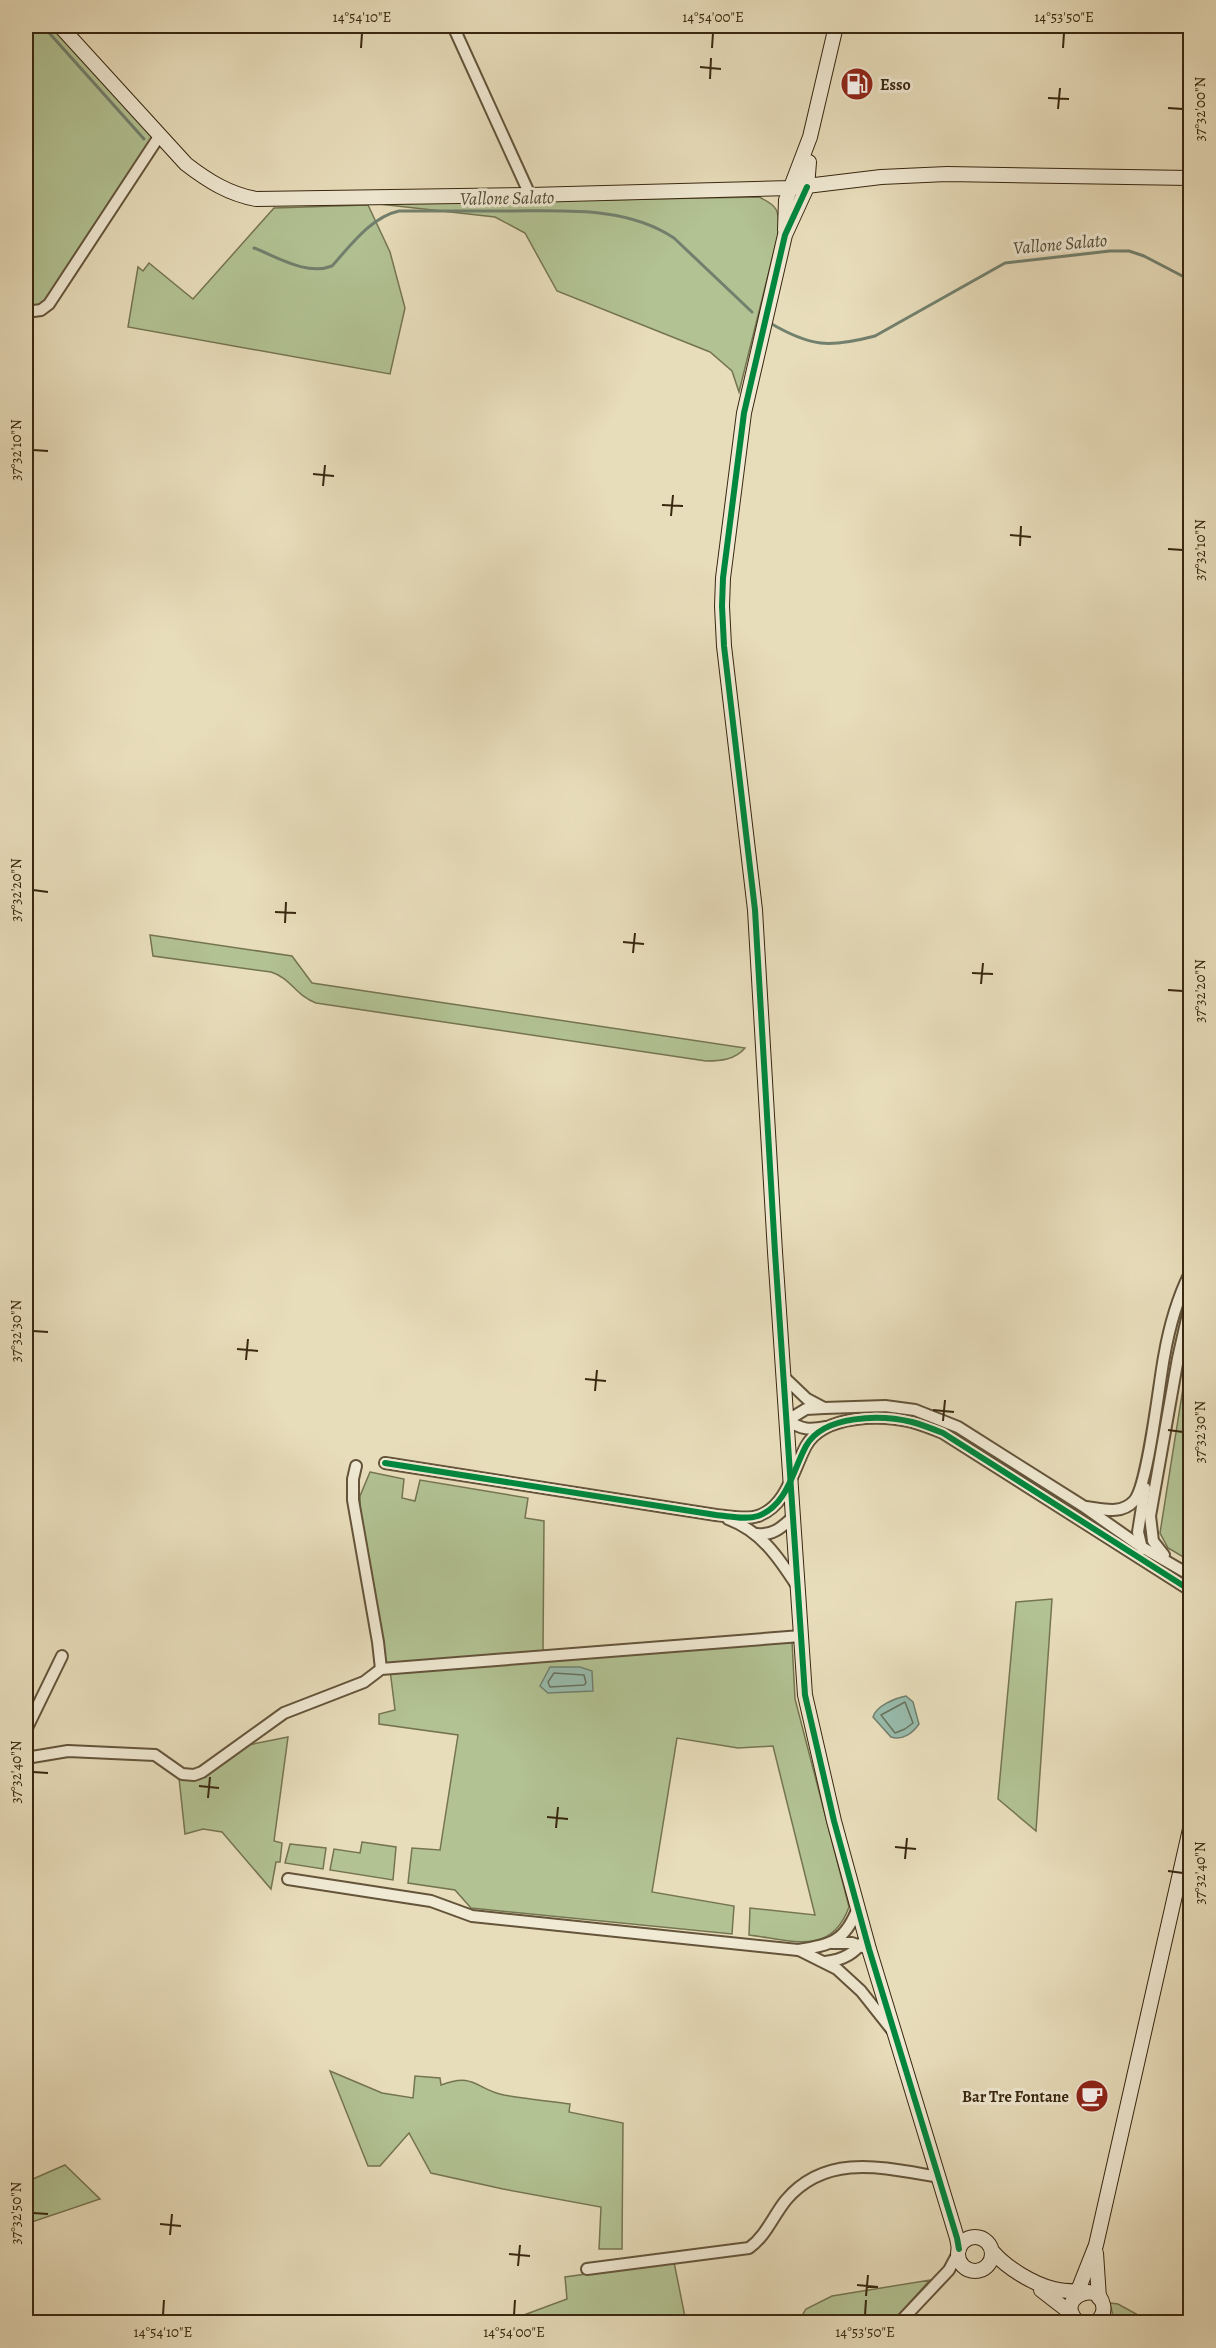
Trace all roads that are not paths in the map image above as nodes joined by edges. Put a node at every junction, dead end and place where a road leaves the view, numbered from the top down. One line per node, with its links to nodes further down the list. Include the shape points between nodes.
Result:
1 (60, 26): 4 (street)
2 (453, 26): 13 (street)
3 (836, 26): 5 (street)
4 (160, 135): 13 (street, via 186,164 205,178 240,196 256,199); 16 (street, via 49,304 41,310)
5 (810, 137): 6 (street); 7 (street)
6 (809, 162): 9 (street); 12 (street)
7 (796, 172): 10 (street); 11 (street, via 784,183)
8 (1191, 178): 9 (street, via 946,174)
9 (827, 184): 12 (street)
10 (790, 188): 11 (street); 12 (street); 14 (street)
11 (764, 189): 13 (street); 14 (street)
12 (805, 192): 15 (street)
13 (530, 195)
14 (785, 213): 15 (street)
15 (785, 235): 19 (street, via 744,413 722,606 755,910)
16 (26, 312)
17 (1191, 1273): 24 (street, via 1177,1303 1164,1355)
18 (1191, 1305): 30 (street)
19 (785, 1378): 20 (street, via 807,1399); 21 (street)
20 (824, 1408): 21 (street, via 806,1409); 27 (street, via 885,1406 936,1417 958,1426)
21 (788, 1420): 22 (street, via 798,1428); 26 (street)
22 (826, 1427): 26 (street, via 808,1443); 33 (street, via 846,1420 884,1419 912,1422 943,1433)
23 (385, 1462): 28 (street)
24 (1147, 1464): 27 (street, via 1138,1496 1126,1508); 34 (street, via 1138,1532)
25 (356, 1466): 42 (street, via 352,1500)
26 (792, 1477): 29 (street, via 774,1506); 31 (street)
27 (1083, 1506): 34 (street)
28 (716, 1515): 29 (street); 32 (street)
29 (756, 1516): 31 (street, via 772,1515)
30 (1150, 1516): 34 (street, via 1146,1540); 35 (street, via 1152,1541)
31 (791, 1522): 32 (street, via 764,1535); 38 (street)
32 (757, 1534): 38 (street)
33 (1106, 1536): 34 (street, via 1131,1548); 36 (street)
34 (1140, 1546): 35 (street); 36 (street, via 1146,1558)
35 (1173, 1564): 37 (street)
36 (1161, 1571): 39 (street)
37 (1191, 1575)
38 (798, 1587): 40 (street)
39 (1191, 1590)
40 (801, 1636): 42 (street); 47 (street, via 805,1695 813,1735)
41 (62, 1656): 43 (street)
42 (381, 1669): 44 (street, via 364,1682 284,1713 194,1775 177,1772 155,1755 68,1751)
43 (26, 1730)
44 (26, 1758)
45 (1191, 1829): 56 (street)
46 (288, 1879): 50 (street, via 431,1901 472,1916)
47 (858, 1908): 48 (street, via 849,1928); 49 (street)
48 (832, 1943): 49 (street); 50 (street)
49 (865, 1944): 51 (street, via 849,1956); 52 (street)
50 (798, 1950): 51 (street)
51 (824, 1962): 52 (street, via 861,1991)
52 (896, 2036): 53 (street)
53 (939, 2177): 54 (street); 59 (street, via 860,2166 832,2170 787,2198 762,2236 749,2248)
54 (947, 2205): 55 (street, via 962,2226); 57 (street)
55 (976, 2236): 57 (street, via 965,2240); 58 (street, via 988,2243)
56 (1096, 2245): 61 (street); 61 (street)
57 (958, 2251): 60 (street, via 966,2268); 64 (street, via 949,2270)
58 (993, 2252): 60 (street); 61 (street, via 1007,2266 1043,2285)
59 (587, 2269)
60 (983, 2269): 62 (street, via 1021,2279 1053,2297)
61 (1089, 2298): 62 (street, via 1071,2306); 63 (street); 65 (street, via 1101,2318)
62 (1074, 2319)
63 (1114, 2321)
64 (900, 2322)
65 (1096, 2322)

